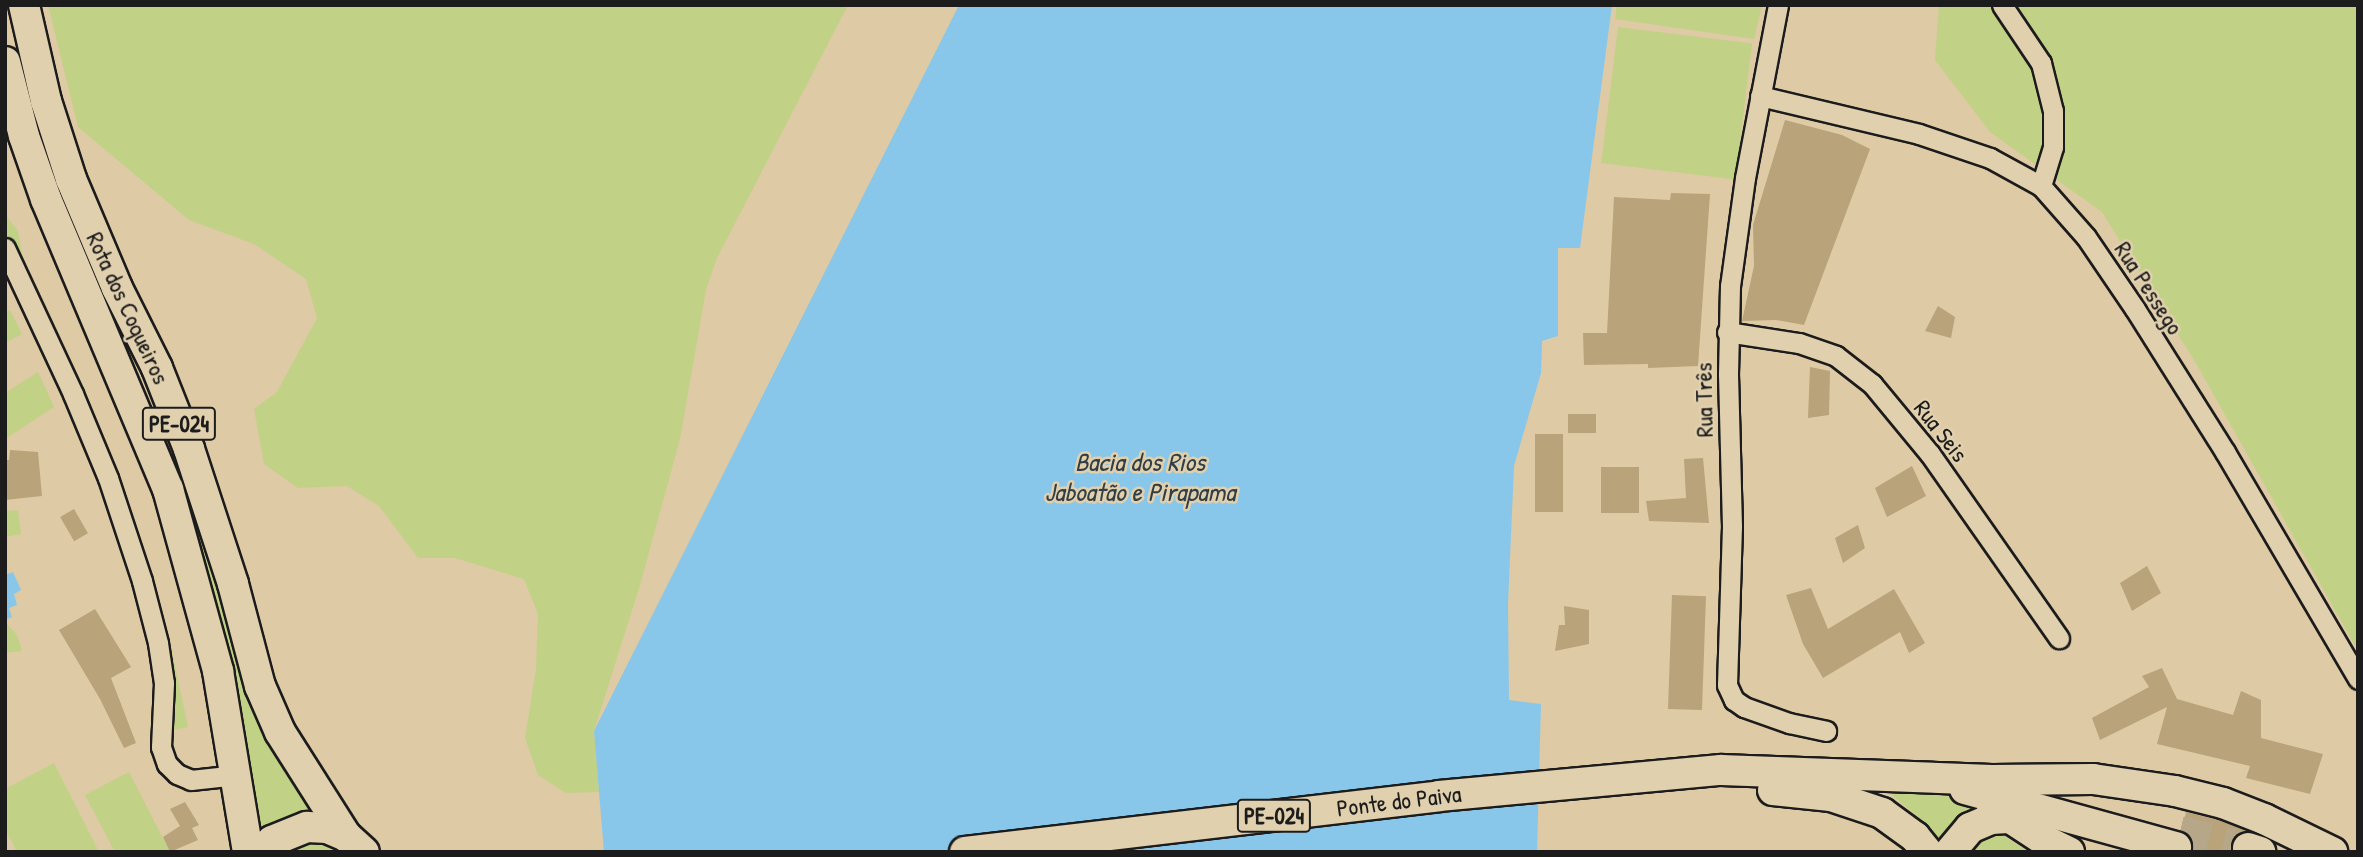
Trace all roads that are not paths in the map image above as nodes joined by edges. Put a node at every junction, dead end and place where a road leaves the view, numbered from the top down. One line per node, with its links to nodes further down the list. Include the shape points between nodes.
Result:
1 (24, 5): 17 (main road, Rota dos Coqueiros / PE-024, via 46,101 71,179 189,449 260,686 280,732)
2 (1778, 5): 5 (street, Rua Três)
3 (2002, 5): 6 (street, via 2041,64 2053,111 2053,147)
4 (5, 62): 12 (main road, Rota dos Coqueiros / PE-024, via 46,199 168,489 218,671)
5 (1760, 96): 6 (street, Rua Pessego, via 1919,134 1990,158); 8 (street, Rua Três)
6 (2041, 186): 10 (street, Rua Pessego, via 2086,237 2135,309)
7 (5, 248): 12 (street, via 108,478 142,581 164,683 161,747 167,765 191,780)
8 (1727, 332): 9 (street, Rua Seis, via 1799,343 1836,356 1872,384 1930,454); 11 (street, Rua Três, via 1732,526 1727,685 1734,700 1744,707)
9 (2059, 638)
10 (2358, 679)
11 (1826, 731)
12 (236, 775): 18 (main road, Rota dos Coqueiros / PE-024)
13 (1928, 778): 14 (main road, via 1721,770); 15 (main road); 15 (main road, via 2064,819 2180,831)
14 (1584, 787): 20 (main road, Ponte do Paiva / PE-024); 21 (main road, Ponte do Paiva / PE-024); 22 (main road, via 1740,787 1831,796 1882,813)
15 (1996, 801): 23 (main road, via 1991,819 1970,828); 24 (main road); 25 (main road); 27 (main road, via 2093,779 2175,791 2223,803)
16 (2253, 843): 26 (main road)
17 (355, 844): 19 (main road, Rota dos Coqueiros / PE-024, via 327,828 307,827 272,841)
18 (248, 852)
19 (263, 852)
20 (965, 852)
21 (1066, 852)
22 (1927, 852)
23 (1950, 852)
24 (2069, 852)
25 (2115, 852)
26 (2305, 852)
27 (2332, 852)

